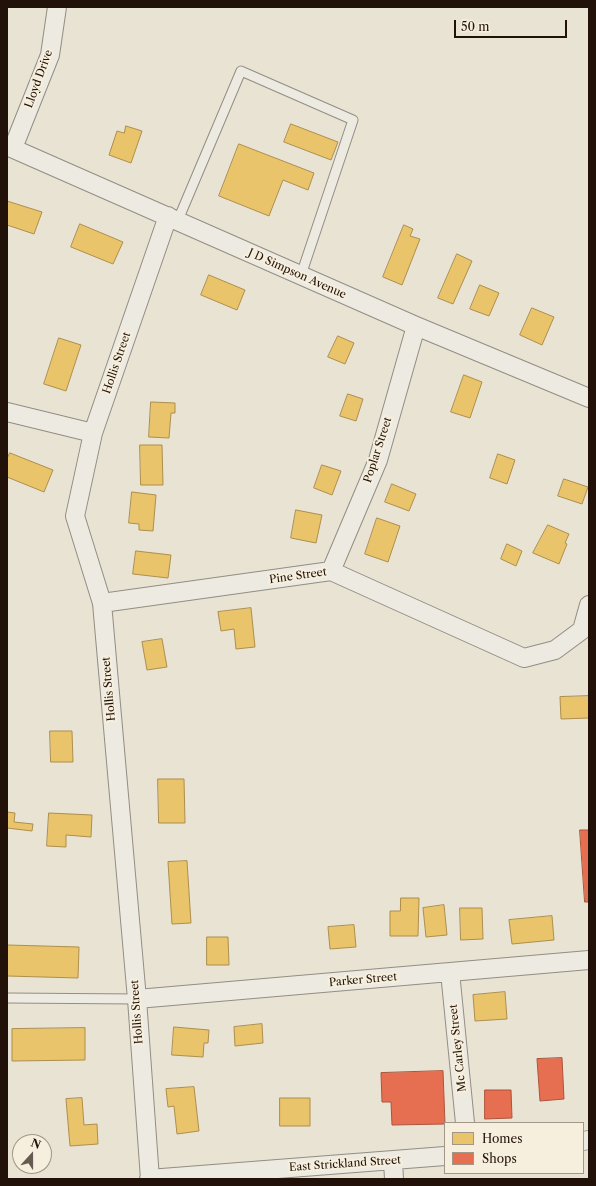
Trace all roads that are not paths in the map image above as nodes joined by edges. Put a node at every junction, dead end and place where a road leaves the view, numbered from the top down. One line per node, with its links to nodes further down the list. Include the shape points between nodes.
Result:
1 (57, 7): 2 (street, Lloyd Drive, via 50,55)
2 (10, 147): 3 (street, J D Simpson Avenue)
3 (173, 218): 4 (street, J D Simpson Avenue); 4 (lane, via 241,71 354,120); 8 (street, Hollis Street)
4 (301, 275): 5 (street, J D Simpson Avenue)
5 (416, 326): 6 (street, J D Simpson Avenue); 9 (street, Poplar Street, via 378,460)
6 (589, 398)
7 (7, 412): 8 (street)
8 (93, 433): 10 (street, Hollis Street, via 75,516)
9 (331, 572): 10 (street, Pine Street); 12 (street, Pine Street, via 524,658 555,650)
10 (102, 603): 16 (street, Hollis Street)
11 (589, 605): 12 (street)
12 (585, 630)
13 (589, 960): 14 (street, Parker Street)
14 (450, 972): 16 (street, Parker Street); 17 (street, Mc Carley Street)
15 (7, 998): 16 (lane)
16 (136, 999): 20 (street, Hollis Street)
17 (465, 1122)
18 (444, 1156): 19 (street, East Strickland Street)
19 (392, 1160): 20 (street, East Strickland Street); 21 (street)
20 (149, 1179)
21 (394, 1179)

